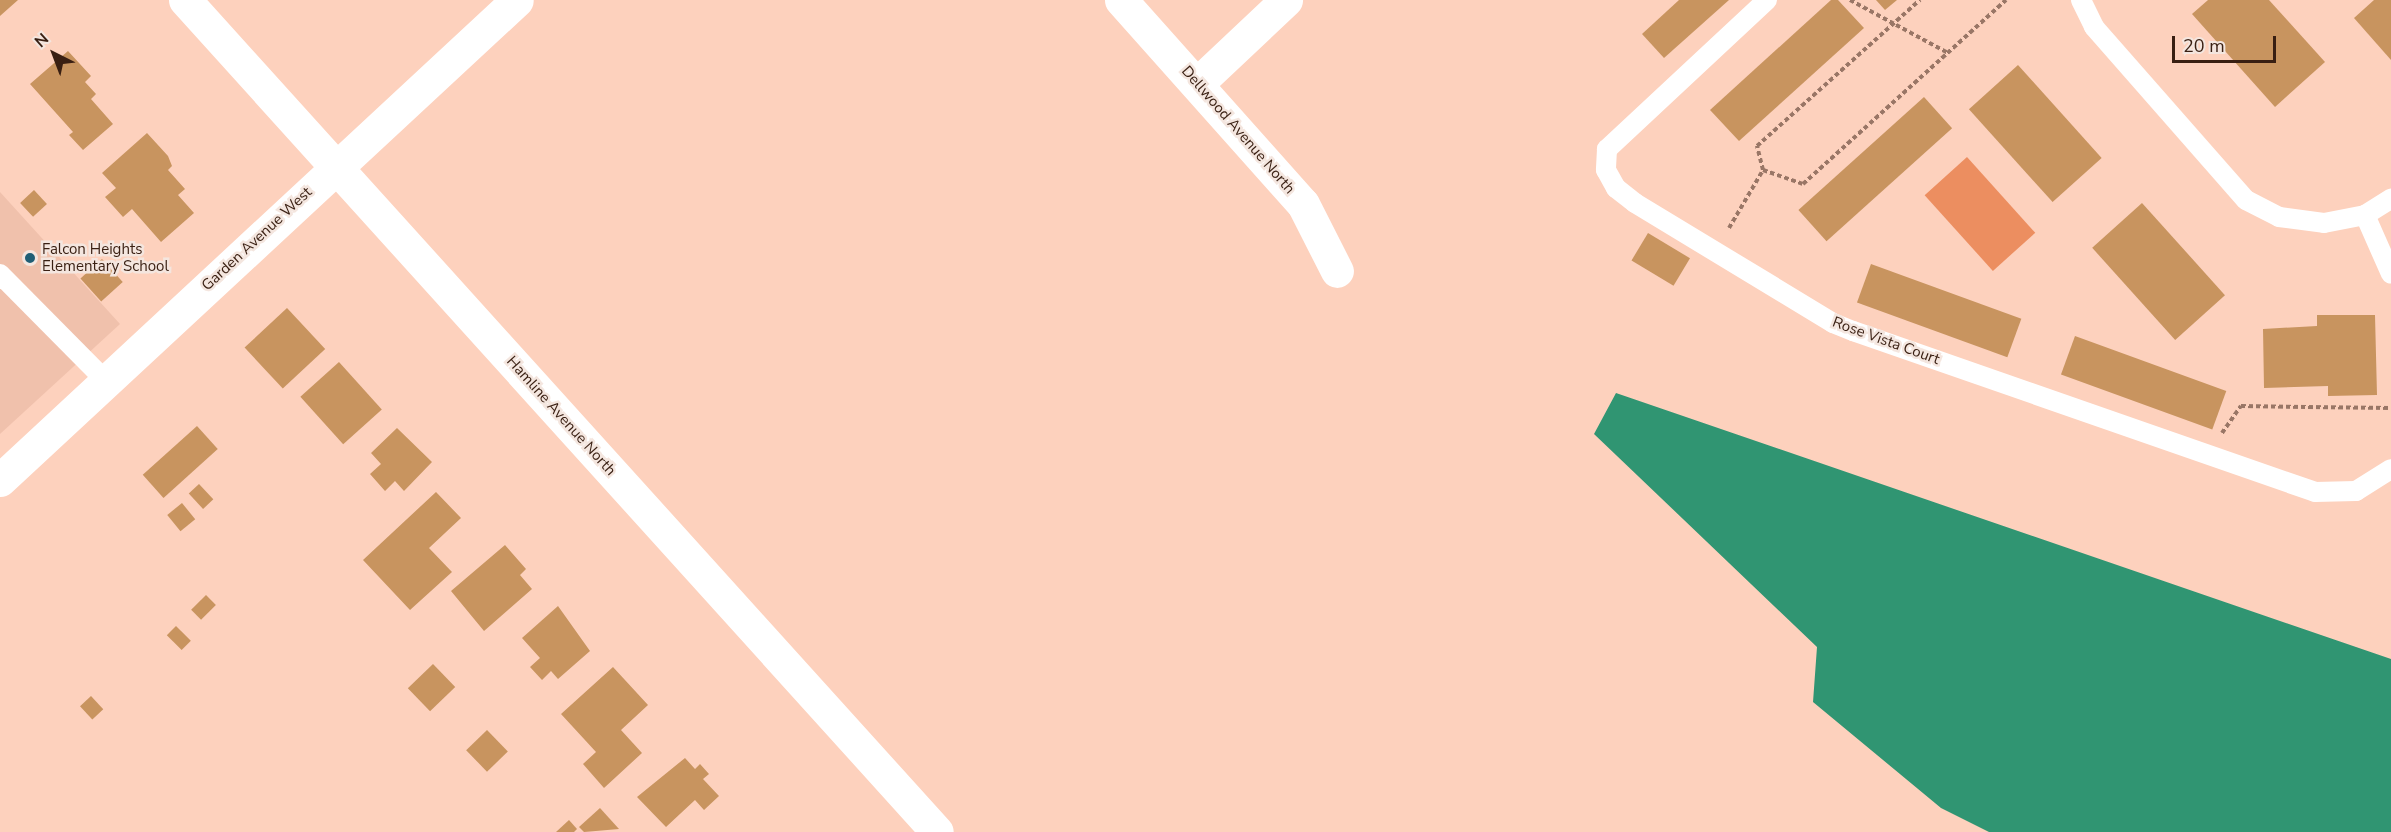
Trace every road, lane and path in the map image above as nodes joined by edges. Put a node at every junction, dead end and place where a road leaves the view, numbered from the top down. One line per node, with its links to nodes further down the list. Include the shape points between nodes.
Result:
1 (185, 0): 13 (street, Hamline Avenue North)
2 (517, 0): 13 (street, Garden Avenue West)
3 (1121, 0): 12 (street, Dellwood Avenue North)
4 (1286, 0): 12 (street)
5 (1767, 0): 17 (lane, Rose Vista Court, via 1607,149 1606,170 1616,188)
6 (1850, 0): 10 (path)
7 (1920, 0): 10 (path)
8 (2006, 0): 11 (path)
9 (2081, 0): 16 (lane, via 2094,27 2246,201 2279,217 2324,222)
10 (1893, 25): 11 (path); 14 (path, via 1757,146)
11 (1948, 53): 14 (path, via 1803,184)
12 (1198, 82): 18 (street, Dellwood Avenue North, via 1303,204)
13 (335, 166): 21 (street, Garden Avenue West); 26 (street, Hamline Avenue North)
14 (1763, 170): 17 (path)
15 (2391, 199): 16 (lane)
16 (2365, 215): 20 (lane)
17 (1714, 252): 23 (lane, Rose Vista Court, via 1833,323)
18 (1337, 271)
19 (0, 274): 21 (lane)
20 (2391, 274)
21 (106, 381): 25 (street, Garden Avenue West)
22 (2391, 408): 23 (path, via 2241,406 2226,421)
23 (2214, 456): 24 (lane, Rose Vista Court, via 2315,492 2356,491)
24 (2391, 469)
25 (0, 480)
26 (937, 832)

